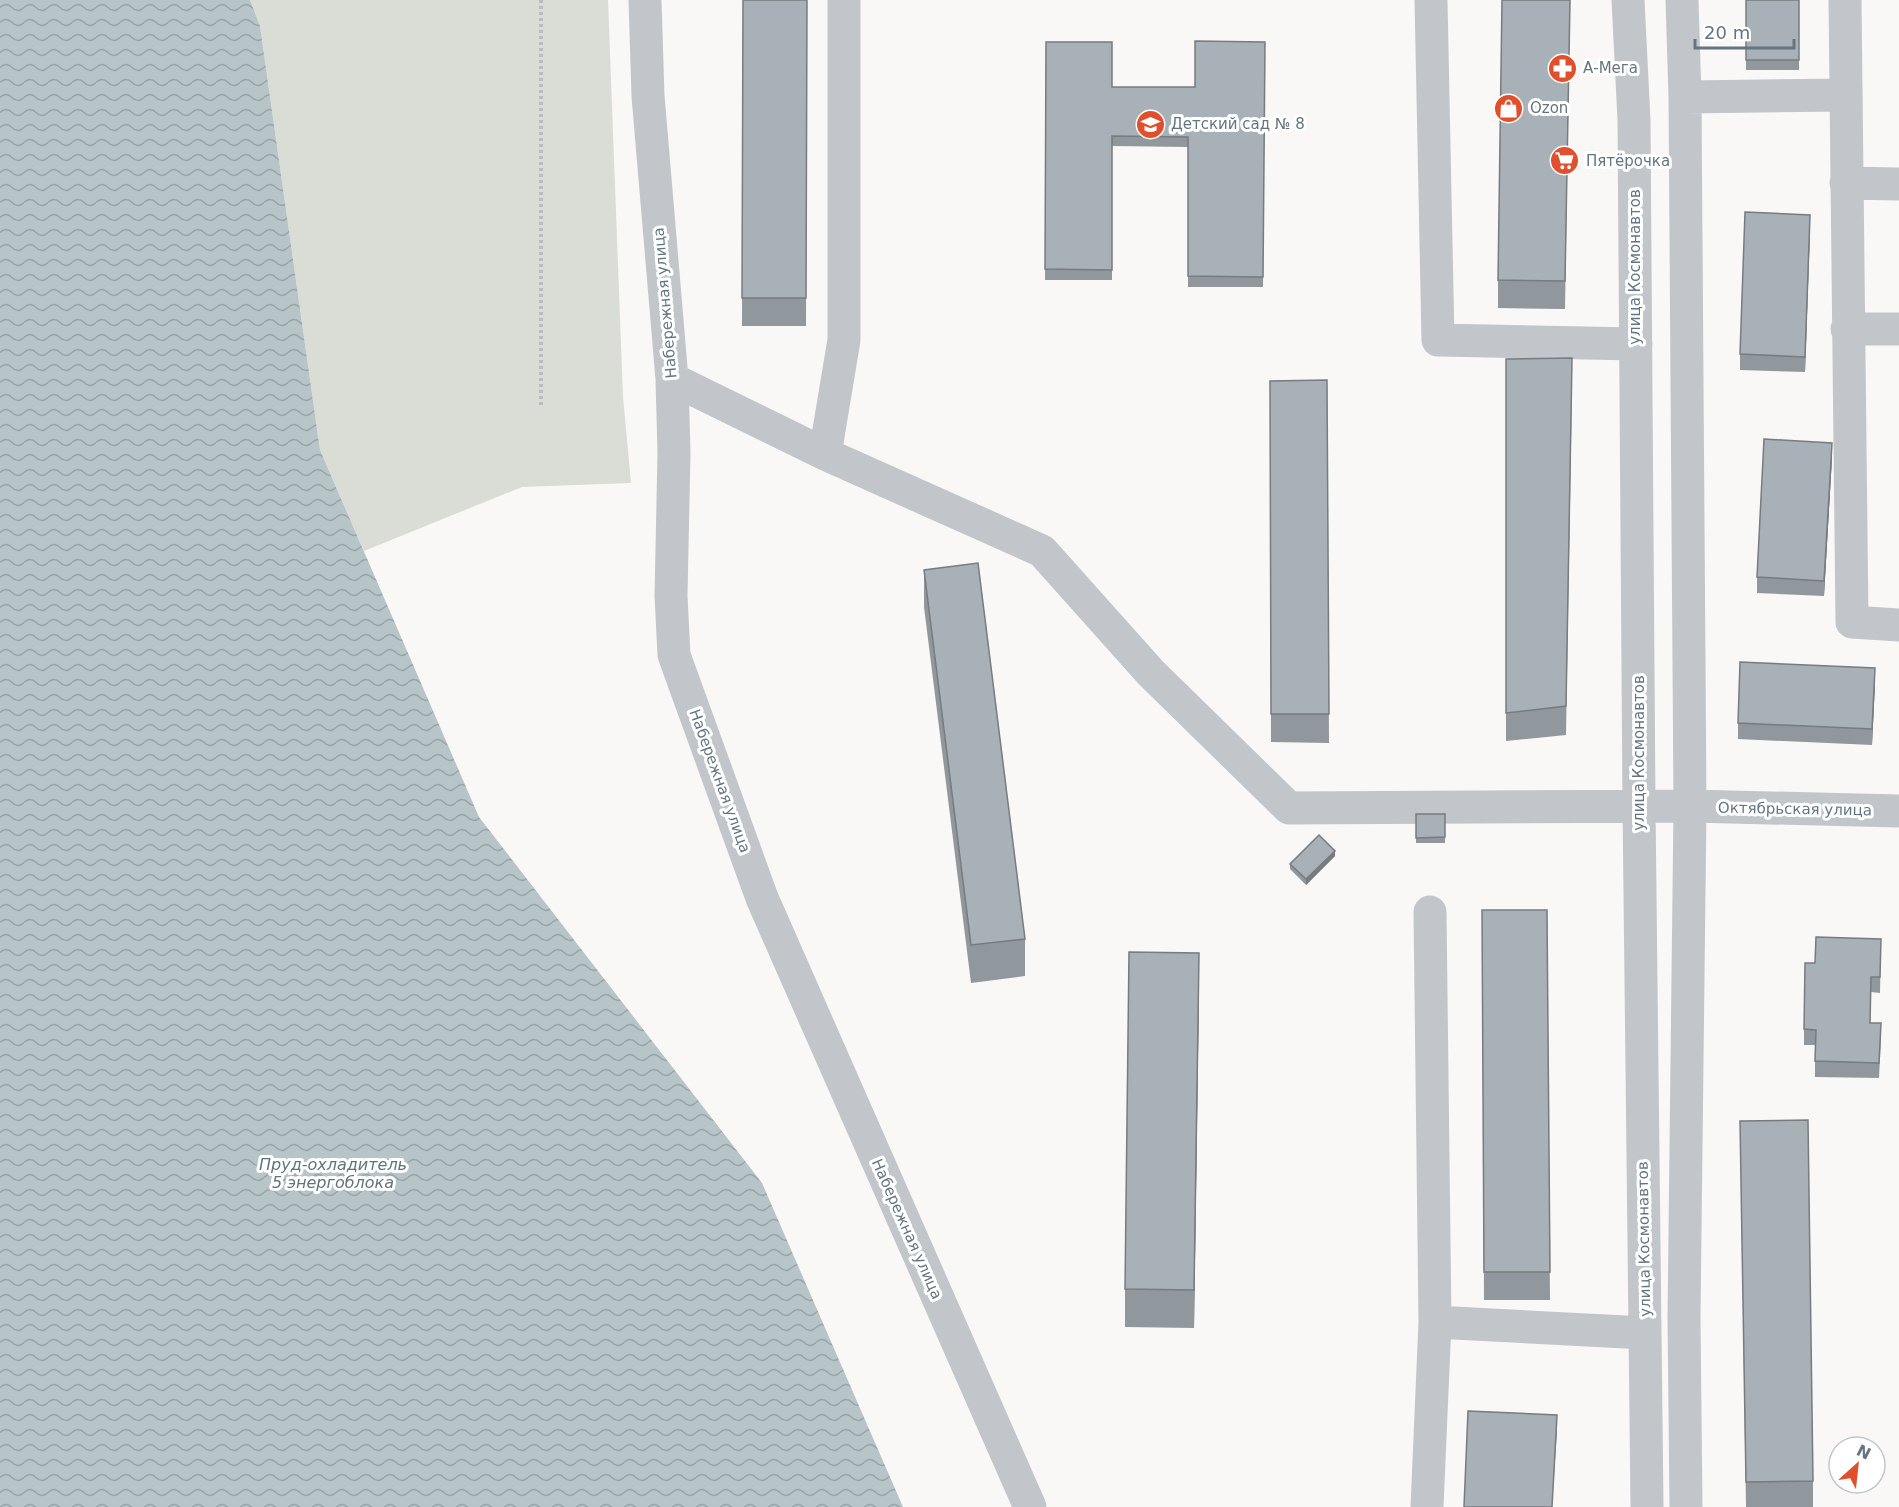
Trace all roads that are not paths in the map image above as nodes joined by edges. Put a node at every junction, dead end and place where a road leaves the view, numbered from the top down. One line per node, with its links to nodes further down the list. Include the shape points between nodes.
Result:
1 (645, 0): 14 (street, Набережная улица, via 648,96)
2 (844, 0): 15 (street, via 844,340)
3 (1431, 0): 13 (street, via 1438,340)
4 (1628, 0): 13 (street, улица Космонавтов, via 1634,120)
5 (1682, 0): 8 (street)
6 (1845, 0): 7 (street)
7 (1845, 95): 8 (street); 9 (street)
8 (1685, 97): 18 (street)
9 (1846, 183): 10 (street); 11 (street)
10 (1899, 184)
11 (1847, 328): 12 (street); 16 (street, via 1852,622)
12 (1899, 329)
13 (1636, 344): 17 (street, улица Космонавтов)
14 (672, 379): 15 (street, Октябрьская улица); 23 (street, Набережная улица, via 674,655 762,898)
15 (825, 454): 17 (street, Октябрьская улица, via 1042,551 1150,673 1288,808)
16 (1899, 625)
17 (1639, 806): 18 (street, Октябрьская улица); 22 (street, улица Космонавтов)
18 (1690, 806): 19 (street, Октябрьская улица); 26 (street, via 1684,1318)
19 (1899, 811)
20 (1430, 912): 21 (street)
21 (1435, 1322): 22 (street); 24 (street)
22 (1645, 1333): 25 (street, улица Космонавтов)
23 (1030, 1507)
24 (1427, 1507)
25 (1647, 1507)
26 (1686, 1507)

